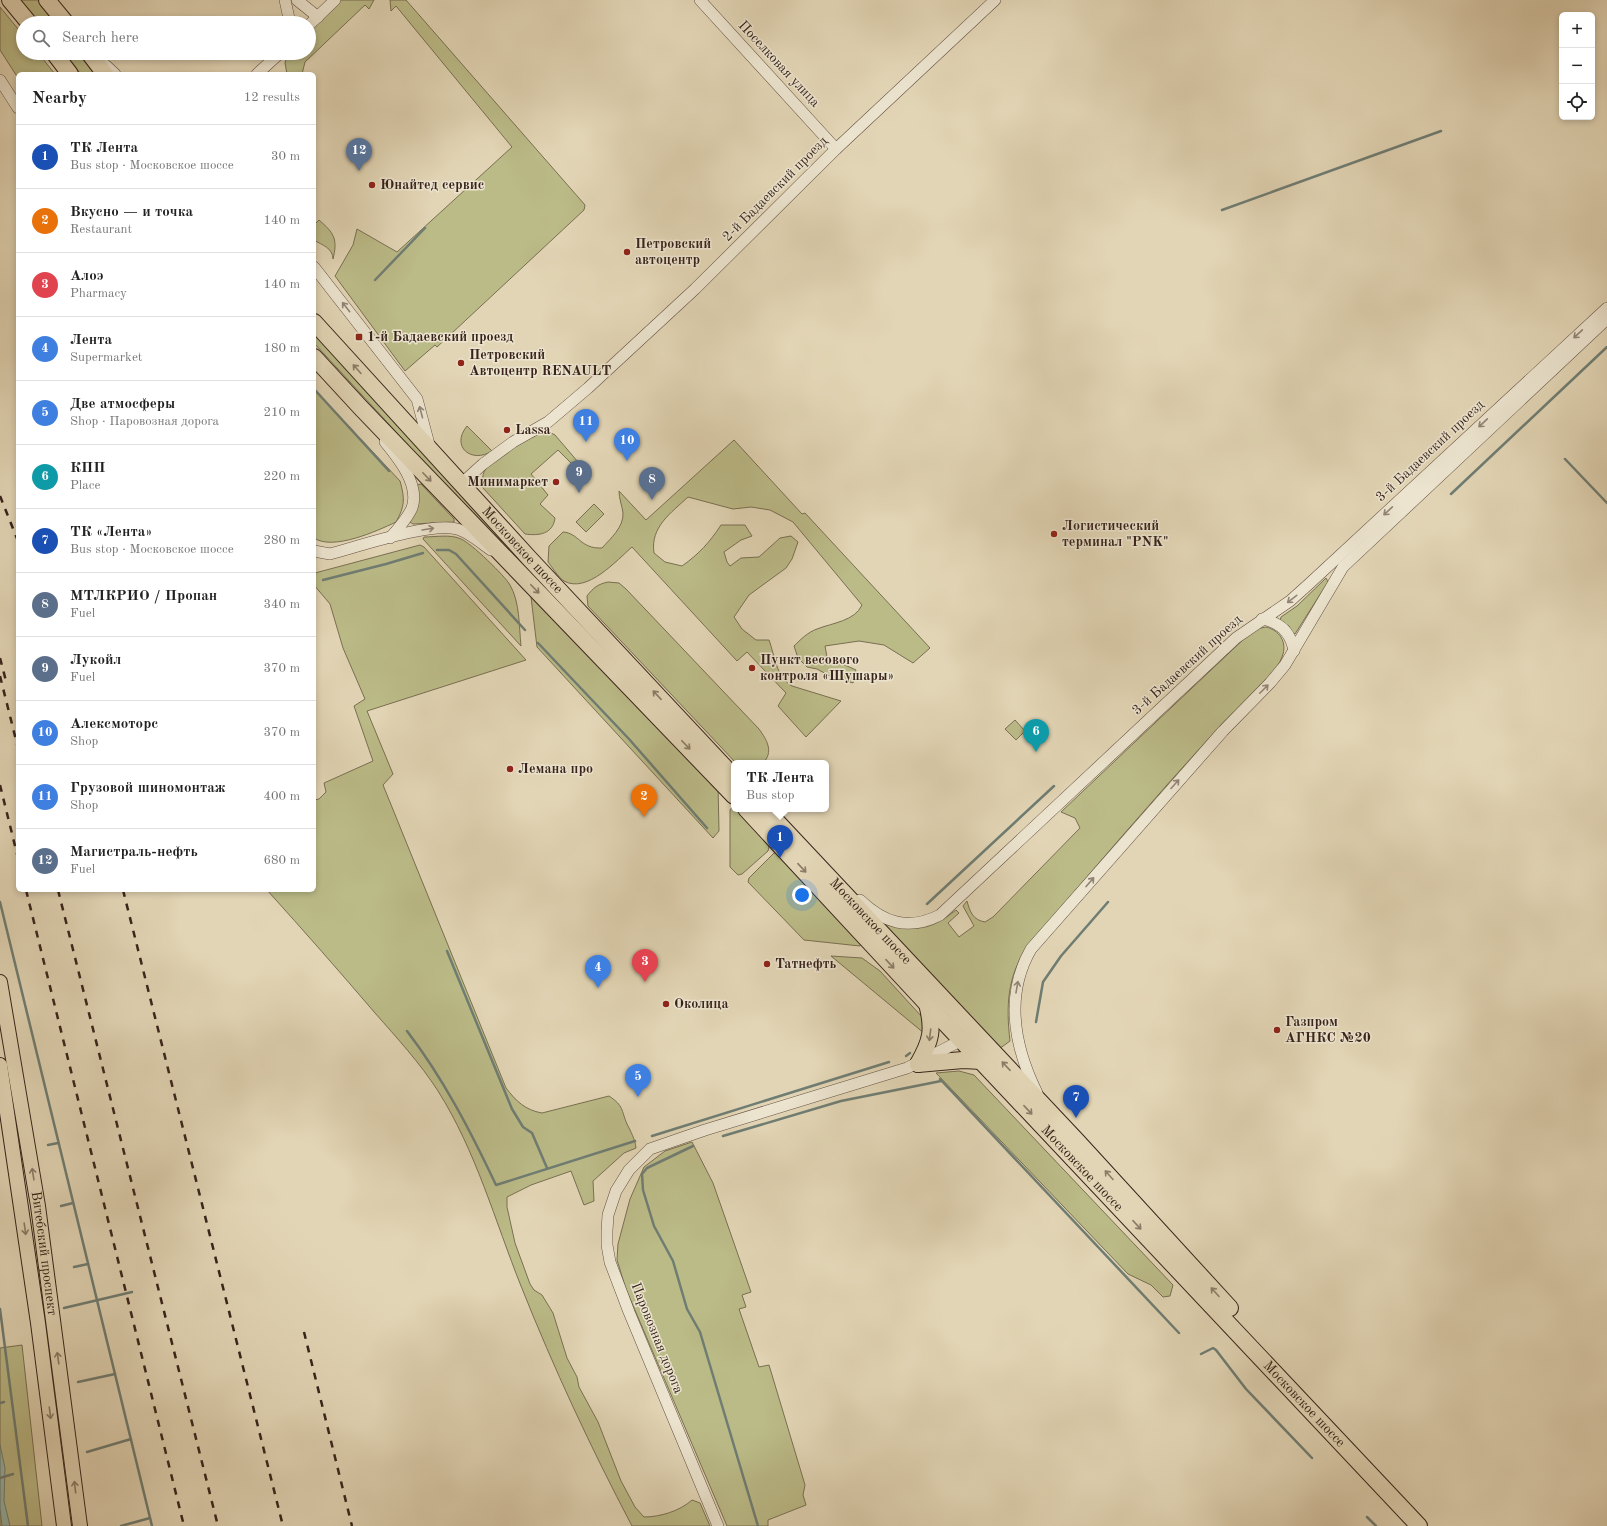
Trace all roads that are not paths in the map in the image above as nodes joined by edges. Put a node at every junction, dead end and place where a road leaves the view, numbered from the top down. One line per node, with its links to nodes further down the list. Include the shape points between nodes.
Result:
1 (10, 0): 8 (highway)
2 (48, 0): 9 (highway)
3 (285, 0): 10 (street)
4 (297, 0): 11 (street)
5 (334, 0): 11 (street)
6 (700, 0): 22 (street, Поселковая улица)
7 (995, 0): 22 (street, 2-й Бадаевский проезд)
8 (23, 16)
9 (61, 16)
10 (288, 16)
11 (318, 17)
12 (59, 60): 16 (highway)
13 (94, 60): 17 (highway)
14 (100, 60): 18 (street)
15 (272, 60): 19 (street)
16 (68, 72)
17 (103, 72)
18 (113, 72)
19 (258, 72)
20 (0, 80): 21 (street)
21 (16, 105)
22 (836, 149): 30 (street, 2-й Бадаевский проезд, via 695,289 588,388 548,422 482,464)
23 (316, 270): 29 (street, one-way to 23, via 418,399)
24 (1607, 308): 34 (street, 3-й Бадаевский проезд, one-way to 34, via 1310,583 1290,601)
25 (1607, 319): 35 (street, 3-й Бадаевский проезд, via 1343,567)
26 (316, 324): 29 (highway, Московское шоссе, one-way to 26)
27 (316, 358): 28 (highway, Московское шоссе)
28 (361, 408): 31 (street, via 372,428 402,464 411,481 412,508); 33 (highway, Московское шоссе, one-way to 33)
29 (431, 450): 30 (highway, Московское шоссе)
30 (461, 484): 36 (highway, Московское шоссе, one-way to 30)
31 (390, 538): 32 (street, via 330,554); 33 (street, one-way to 33, via 430,528 458,529 491,551)
32 (316, 551)
33 (501, 553): 37 (highway, Московское шоссе, one-way to 37)
34 (1262, 619): 35 (street, via 1284,629); 40 (street, 3-й Бадаевский проезд, via 1236,638 940,915 907,924 882,918)
35 (1294, 651): 47 (street, 3-й Бадаевский проезд, one-way to 35, via 1020,1052 1015,1010 1019,978 1031,949 1223,731 1270,683)
36 (731, 774)
37 (731, 793)
38 (749, 812): 42 (highway, Московское шоссе, one-way to 42)
39 (768, 812): 40 (highway, Московское шоссе)
40 (813, 858): 43 (highway, Московское шоссе)
41 (0, 982): 49 (main road, Витебский проспект, one-way to 41, via 38,1206)
42 (927, 1004): 43 (highway, Московское шоссе); 45 (highway, one-way to 45, via 931,1020 930,1041)
43 (968, 1036): 44 (highway, Московское шоссе); 45 (street, Паровозная дорога); 47 (highway, Московское шоссе, one-way to 43)
44 (982, 1061): 45 (highway); 51 (highway, Московское шоссе, one-way to 51)
45 (918, 1064): 50 (street, Паровозная дорога, via 650,1149 620,1184 612,1202 608,1220 608,1251 629,1312)
46 (0, 1065): 48 (main road, Витебский проспект, one-way to 48, via 39,1330)
47 (1042, 1104): 52 (highway, Московское шоссе, one-way to 47)
48 (64, 1526)
49 (80, 1526)
50 (718, 1526)
51 (1419, 1526)
52 (1432, 1526)

